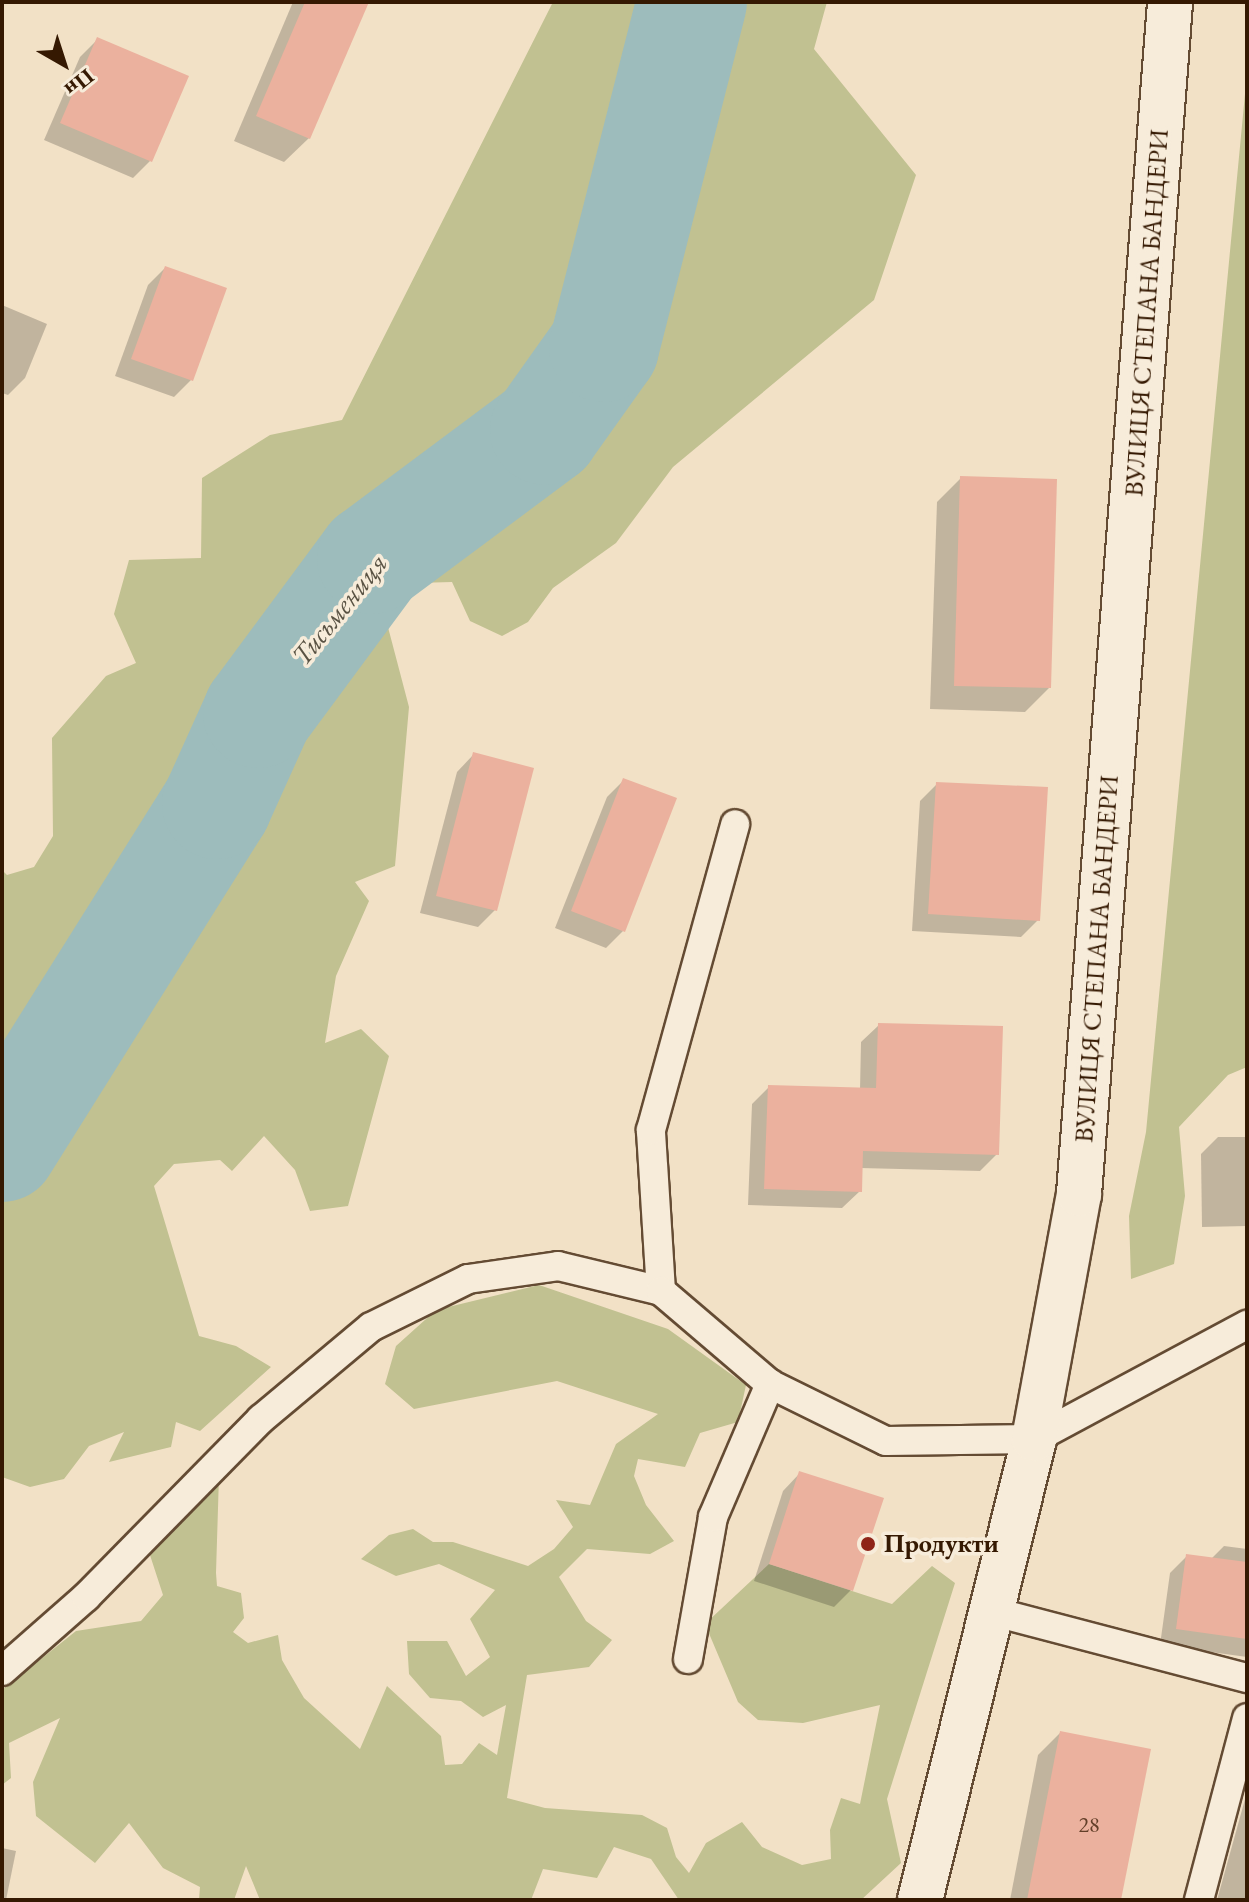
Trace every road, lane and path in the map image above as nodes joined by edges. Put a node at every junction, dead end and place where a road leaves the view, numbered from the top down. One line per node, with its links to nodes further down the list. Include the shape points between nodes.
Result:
1 (1170, 2): 6 (main road, ВУЛИЦЯ СТЕПАНА БАНДЕРИ, via 1079,1194)
2 (735, 824): 3 (lane, via 651,1130)
3 (661, 1291): 5 (lane); 9 (lane, via 558,1266 468,1279 371,1327 261,1419 86,1597)
4 (1247, 1325): 6 (lane)
5 (770, 1384): 6 (lane, via 886,1441); 8 (lane, via 713,1517)
6 (1034, 1439): 7 (main road, ВУЛИЦЯ СТЕПАНА БАНДЕРИ)
7 (991, 1611): 10 (lane); 12 (main road, ВУЛИЦЯ СТЕПАНА БАНДЕРИ)
8 (688, 1659)
9 (2, 1671)
10 (1247, 1678)
11 (1247, 1718): 13 (lane)
12 (920, 1900)
13 (1199, 1900)

